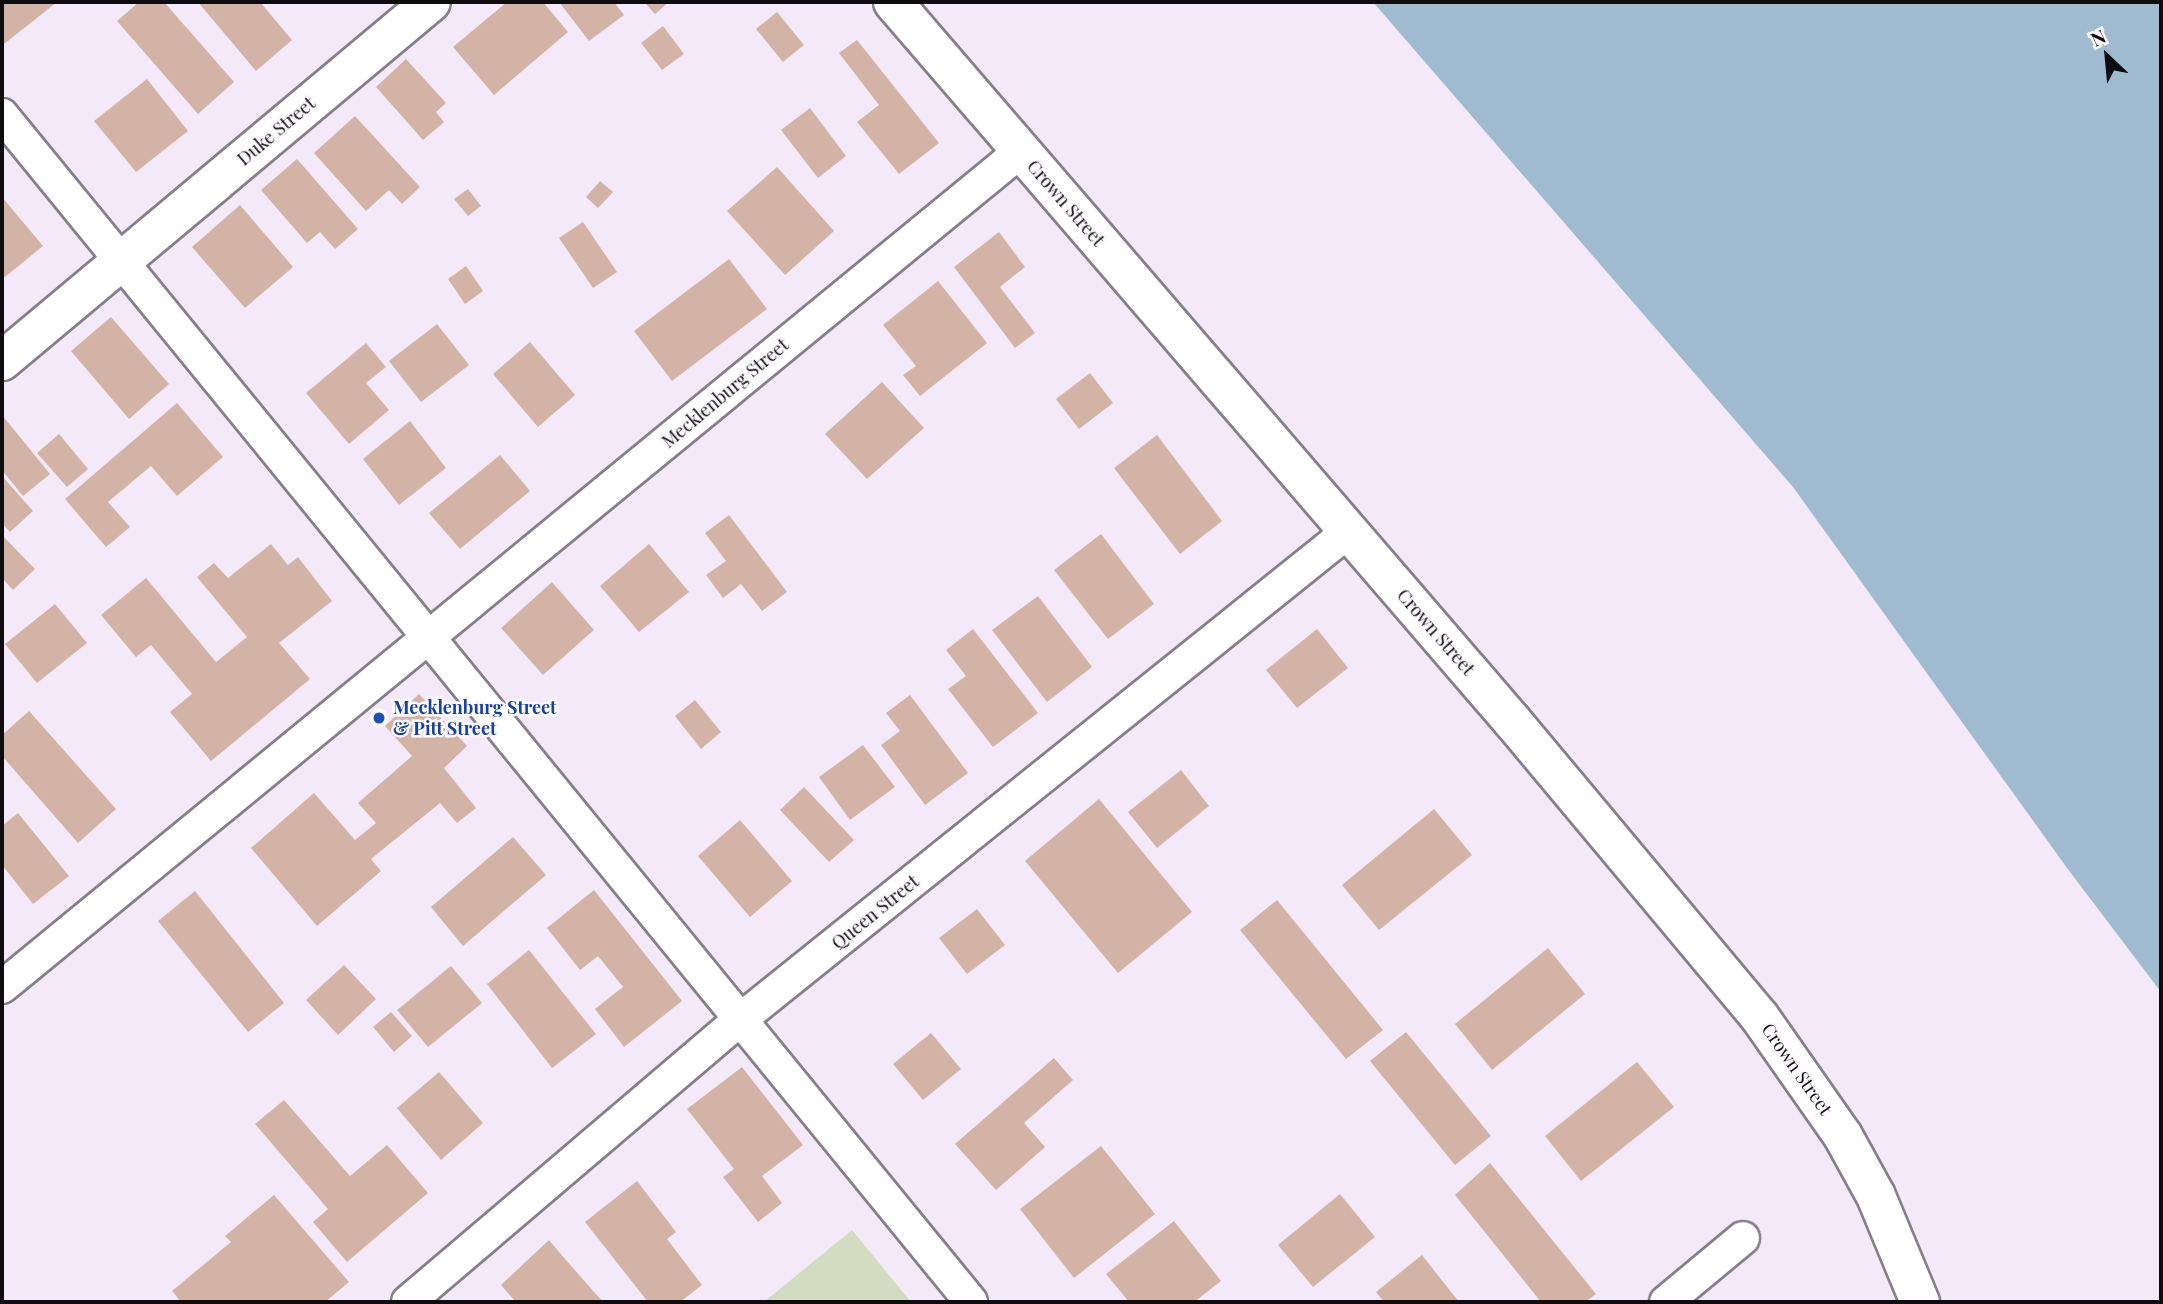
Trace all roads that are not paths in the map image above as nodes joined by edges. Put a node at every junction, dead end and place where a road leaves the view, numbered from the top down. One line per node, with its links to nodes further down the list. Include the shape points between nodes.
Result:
1 (431, 2): 5 (main road, Duke Street)
2 (893, 2): 4 (main road, Crown Street)
3 (2, 115): 5 (street)
4 (1021, 150): 7 (main road, Crown Street); 8 (street, Mecklenburg Street)
5 (121, 261): 6 (main road, Duke Street); 8 (street)
6 (2, 361)
7 (1349, 531): 10 (street, Queen Street); 15 (main road, Crown Street, via 1705,950 1812,1088 1876,1196)
8 (429, 636): 9 (street, Mecklenburg Street); 10 (street)
9 (2, 987)
10 (741, 1019): 12 (street, Queen Street); 13 (street)
11 (1743, 1238): 14 (street)
12 (408, 1302)
13 (971, 1302)
14 (1666, 1302)
15 (1920, 1302)

